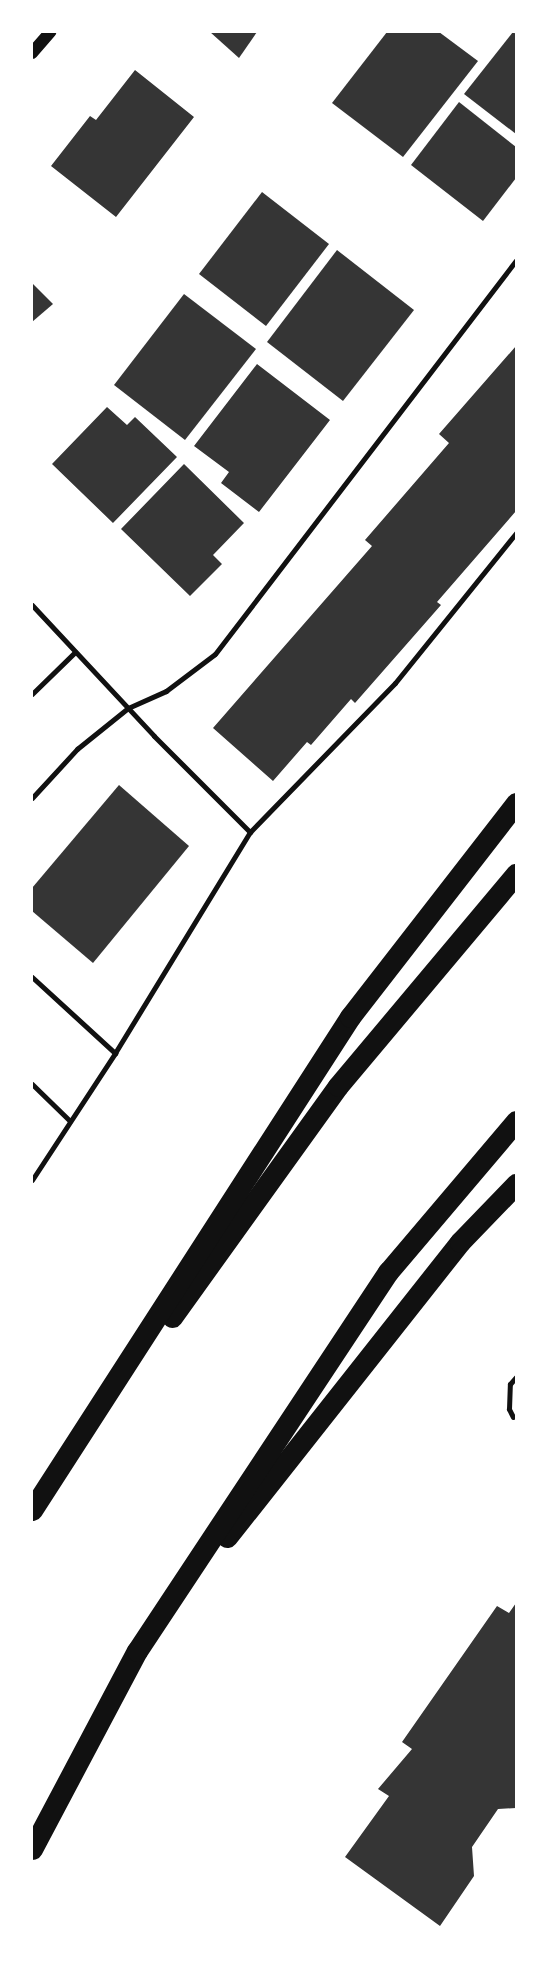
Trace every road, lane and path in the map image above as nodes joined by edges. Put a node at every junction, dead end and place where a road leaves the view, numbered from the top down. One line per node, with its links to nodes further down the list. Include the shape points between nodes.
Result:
1 (50, 32): 2 (street)
2 (32, 53)
3 (516, 261): 8 (lane, via 215,654 166,691)
4 (516, 533): 11 (lane, via 395,683)
5 (32, 605): 6 (lane)
6 (75, 652): 7 (lane); 8 (lane)
7 (32, 694)
8 (128, 708): 9 (lane, via 77,749); 11 (lane)
9 (32, 798)
10 (516, 803): 22 (highway, via 350,1017)
11 (250, 832): 14 (lane)
12 (516, 874): 22 (highway, via 338,1086)
13 (32, 977): 14 (lane)
14 (115, 1053): 16 (lane)
15 (32, 1084): 16 (lane)
16 (70, 1121): 18 (lane)
17 (516, 1121): 23 (highway, via 387,1272)
18 (32, 1180)
19 (516, 1184): 23 (highway, via 460,1242)
20 (516, 1377): 21 (lane, via 510,1384)
21 (513, 1417)
22 (32, 1511)
23 (137, 1651): 24 (highway)
24 (32, 1849)

